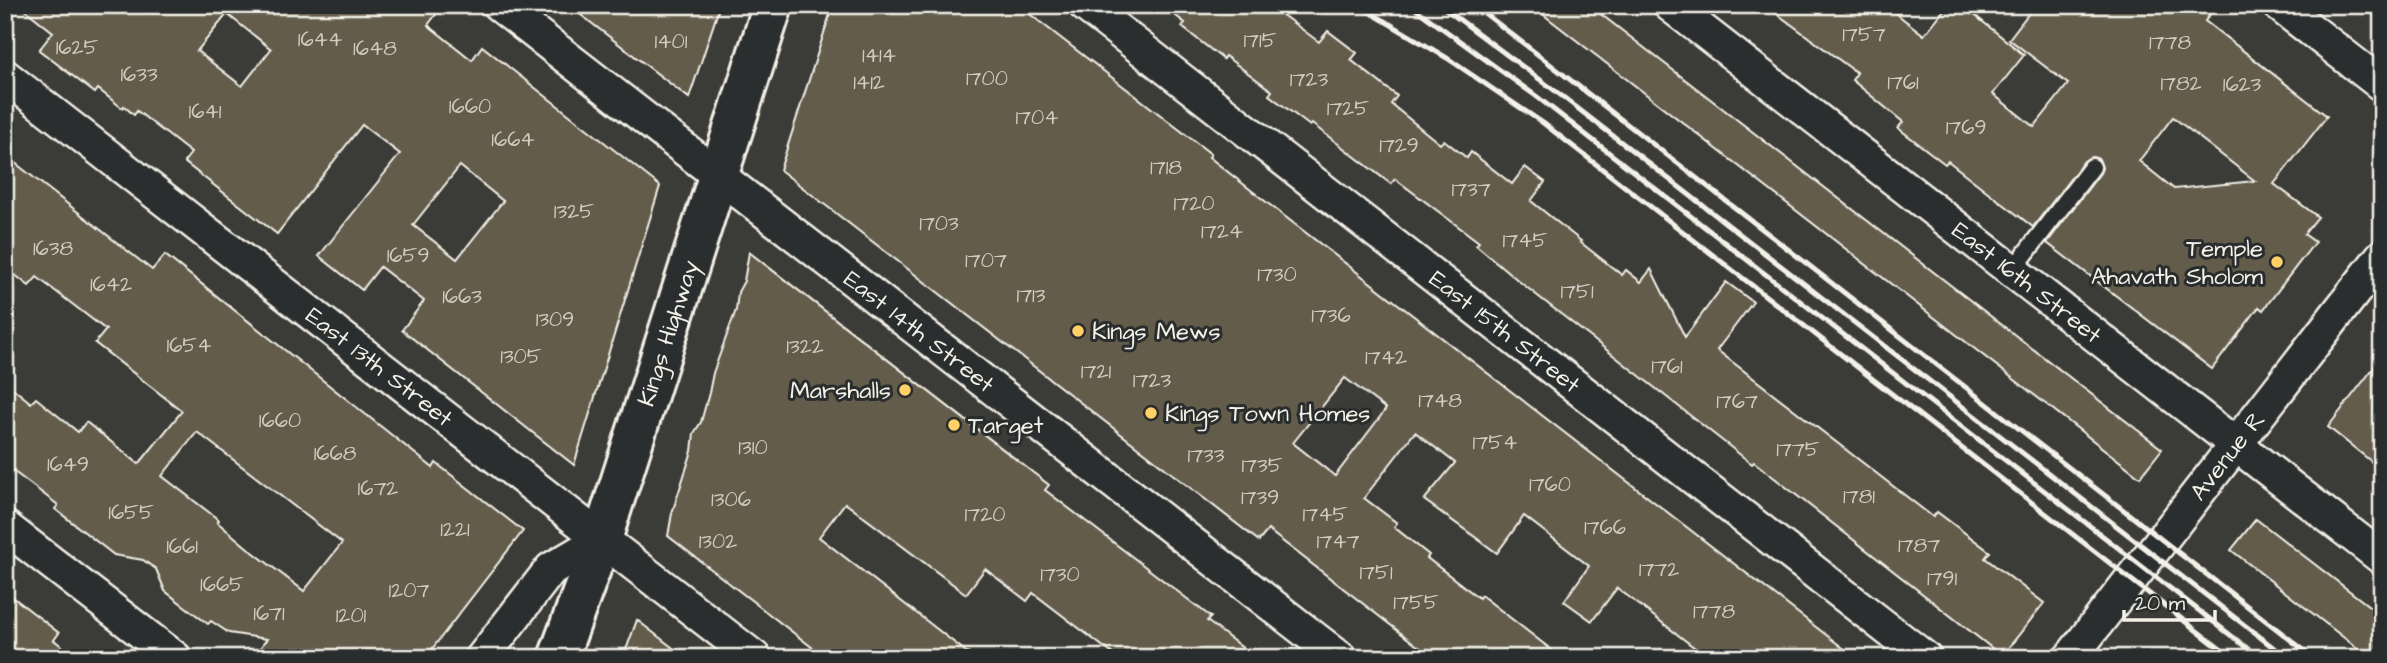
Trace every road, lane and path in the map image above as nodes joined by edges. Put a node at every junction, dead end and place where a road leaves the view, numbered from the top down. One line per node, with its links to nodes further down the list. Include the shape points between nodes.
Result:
1 (499, 5): 9 (street, East 14th Street)
2 (773, 5): 9 (street, Kings Highway)
3 (1085, 5): 21 (street, East 15th Street)
4 (1670, 5): 11 (street, East 16th Street)
5 (2279, 5): 7 (street)
6 (5, 75): 14 (street, East 13th Street)
7 (2382, 85)
8 (2092, 167): 11 (lane)
9 (718, 176): 14 (street, Kings Highway); 20 (street, East 14th Street)
10 (2382, 256): 12 (street, Avenue R)
11 (2012, 271): 12 (street, East 16th Street)
12 (2235, 444): 15 (street, East 16th Street); 22 (street, Avenue R)
13 (5, 527): 16 (street)
14 (602, 539): 17 (street, via 551,569); 18 (street, Kings Highway); 19 (street, East 13th Street)
15 (2382, 558)
16 (175, 658)
17 (482, 658)
18 (558, 658)
19 (755, 658)
20 (1340, 658)
21 (1925, 658)
22 (2070, 658)

